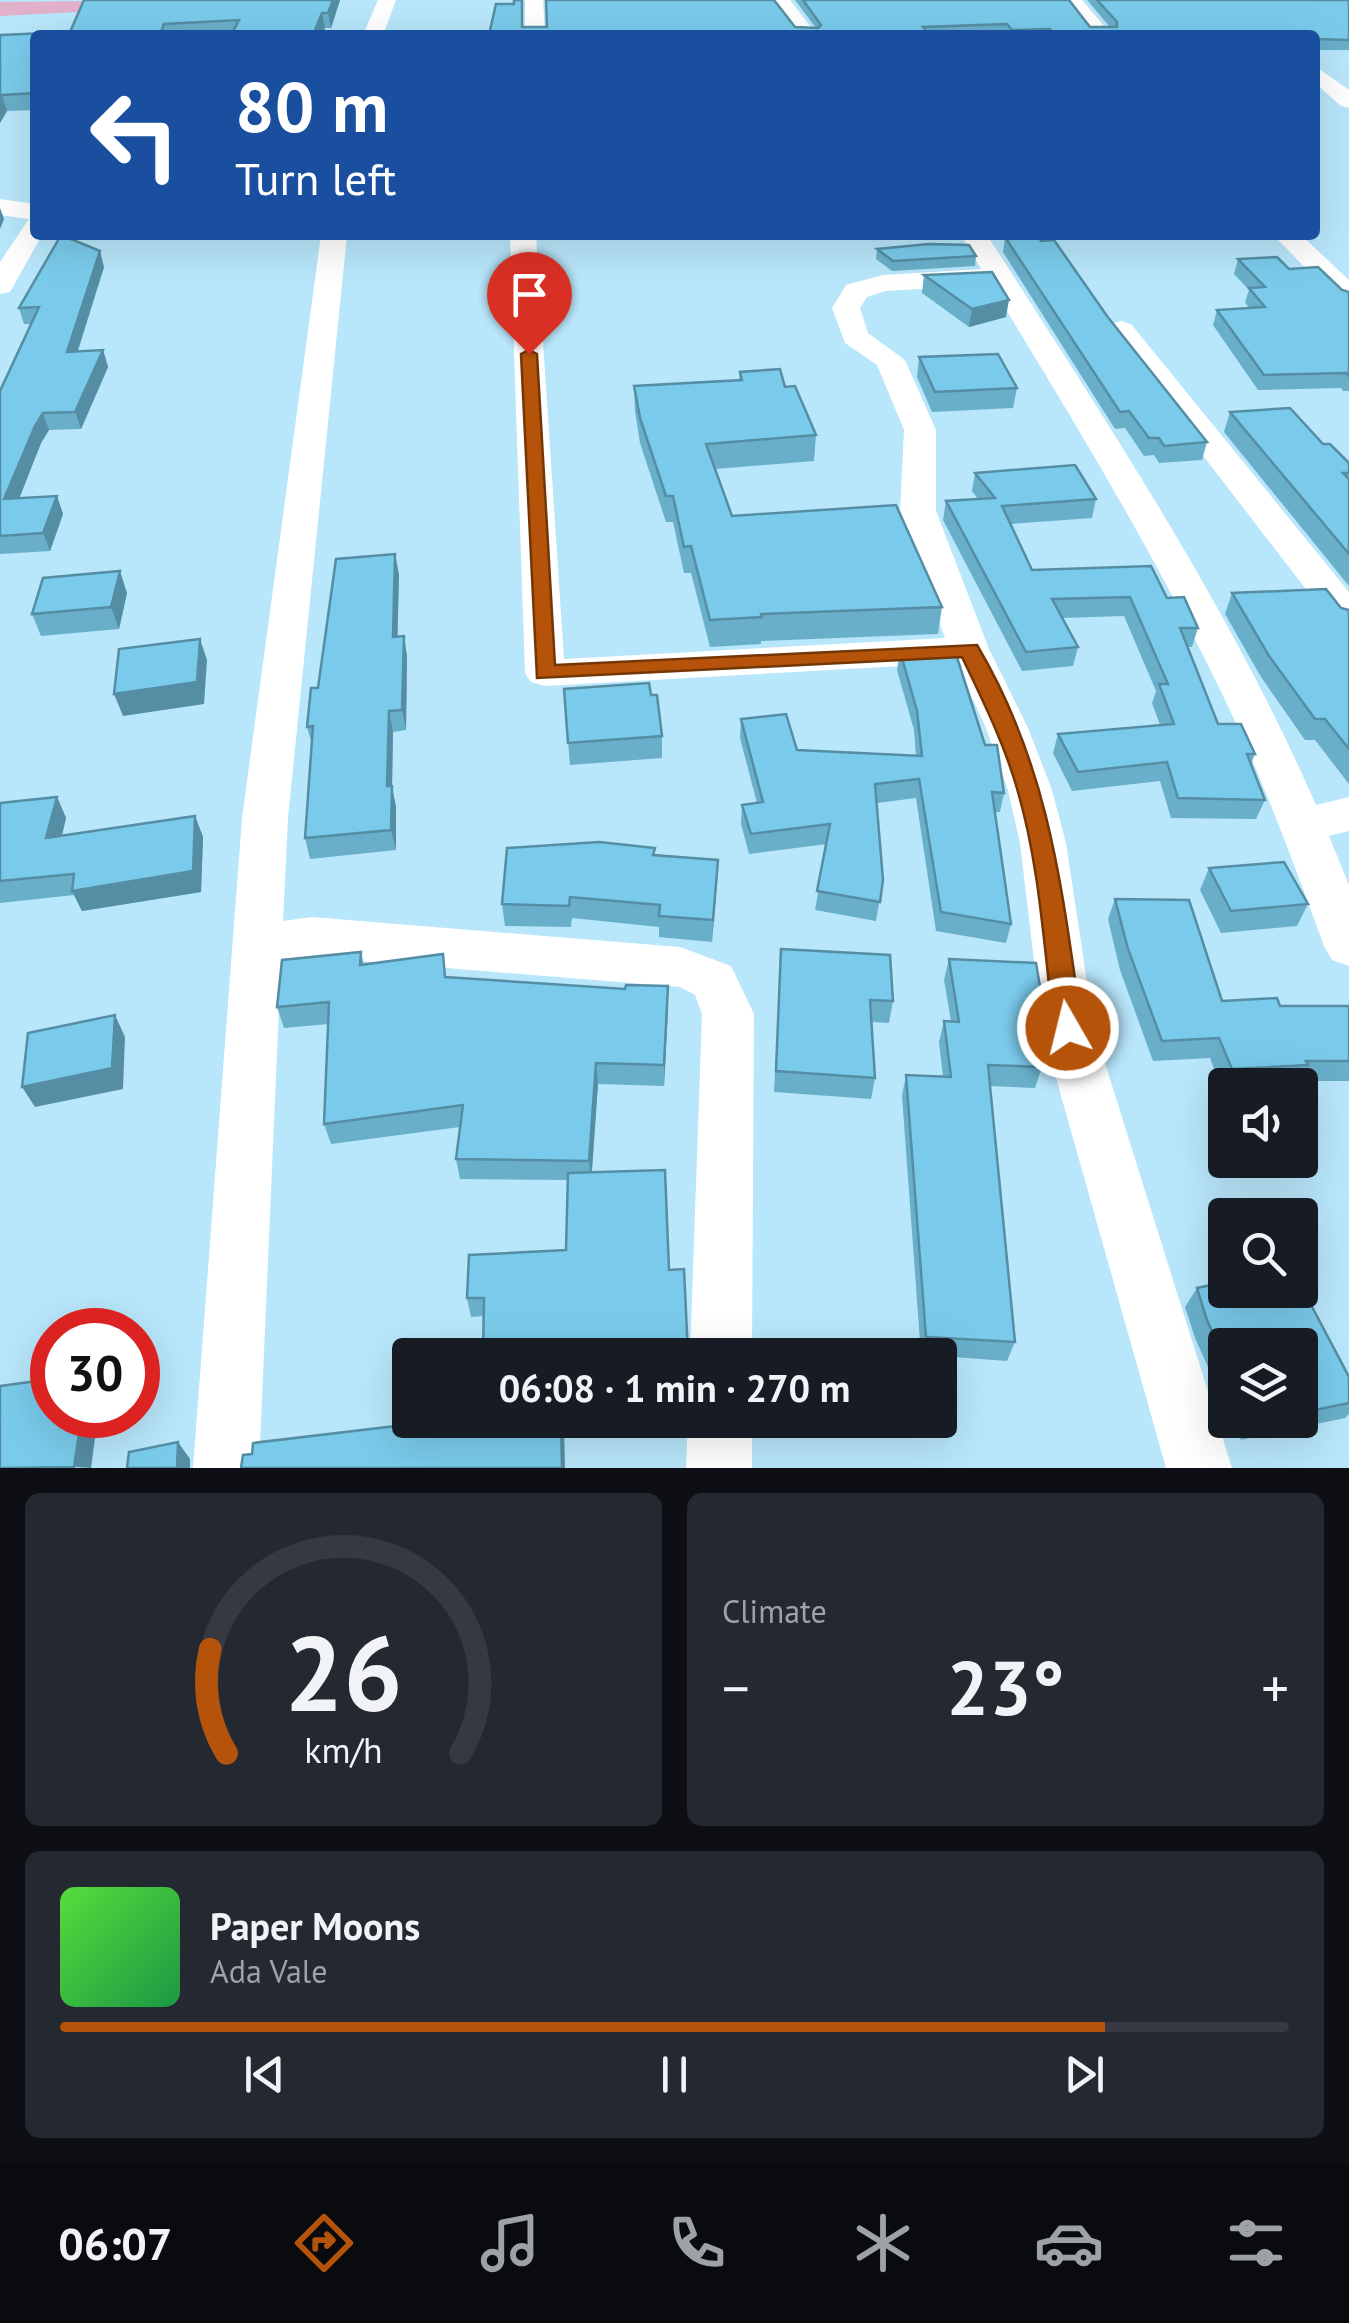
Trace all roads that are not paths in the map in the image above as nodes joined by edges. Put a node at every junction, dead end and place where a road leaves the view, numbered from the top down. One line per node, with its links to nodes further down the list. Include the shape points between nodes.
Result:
1 (19, 0): 7 (main road)
2 (172, 0): 8 (main road)
3 (386, 0): 9 (street)
4 (534, 0): 10 (street)
5 (780, 0): 11 (street)
6 (1072, 0): 12 (street)
7 (0, 1)
8 (0, 9)
9 (375, 30)
10 (535, 30)
11 (802, 30)
12 (1098, 30)
13 (1320, 76): 14 (street)
14 (1349, 101)
15 (0, 207): 16 (street)
16 (30, 208)
17 (30, 234): 23 (street)
18 (333, 240): 30 (street, via 266,818)
19 (523, 240): 27 (street, via 545,673)
20 (977, 240): 22 (street)
21 (1291, 240): 24 (street)
22 (1000, 276): 27 (street, via 883,284 856,291 846,308 855,337 890,360 920,430 918,511); 29 (street, via 1220,648)
23 (0, 286)
24 (1349, 296)
25 (1121, 330): 26 (street)
26 (1349, 618)
27 (969, 650): 36 (street, via 1030,790 1068,1028)
28 (1349, 814): 29 (street)
29 (1303, 825): 31 (street)
30 (261, 944): 32 (street, via 312,938 680,966 708,974 728,1014); 34 (street)
31 (1349, 946)
32 (721, 1338)
33 (720, 1438): 35 (street)
34 (226, 1468)
35 (719, 1468)
36 (1199, 1468)

